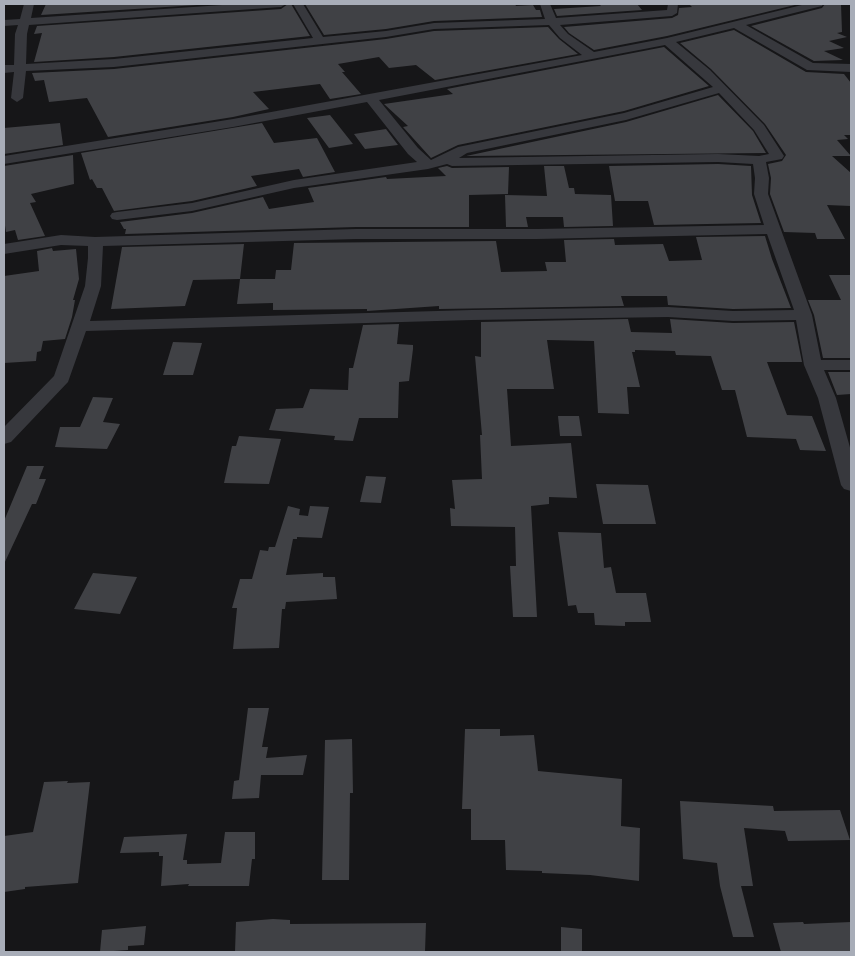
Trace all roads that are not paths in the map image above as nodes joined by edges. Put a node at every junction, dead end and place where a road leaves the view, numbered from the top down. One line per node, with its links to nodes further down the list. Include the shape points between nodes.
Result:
1 (29, 4): 8 (street)
2 (281, 4): 7 (street)
3 (298, 4): 12 (street)
4 (545, 4): 9 (street)
5 (673, 4): 9 (street, via 672,13)
6 (815, 4): 11 (street)
7 (143, 8): 8 (street)
8 (24, 22): 10 (street); 17 (street)
9 (552, 22): 12 (street, via 434,26); 14 (street, via 564,36)
10 (4, 23)
11 (736, 24): 13 (street); 16 (street, via 811,67)
12 (320, 41): 17 (street, via 114,63)
13 (667, 41): 14 (street); 20 (street)
14 (591, 56): 21 (street)
15 (851, 63): 16 (street)
16 (836, 67): 18 (street)
17 (20, 68): 19 (street); 22 (street)
18 (851, 68)
19 (4, 69)
20 (721, 89): 24 (street, via 759,128 777,156); 25 (street, via 626,116 463,150)
21 (370, 97): 23 (street); 25 (street, via 412,151)
22 (17, 98)
23 (4, 160)
24 (759, 160): 25 (street); 27 (street, via 761,194)
25 (434, 163): 26 (street, via 294,184 192,207)
26 (117, 216)
27 (772, 229): 28 (street, via 356,234); 30 (street)
28 (95, 242): 29 (street, via 61,240); 31 (street, via 93,286)
29 (4, 249)
30 (804, 316): 31 (street, via 668,312); 32 (street)
31 (80, 326): 34 (street, via 62,378)
32 (813, 365): 33 (street); 35 (street, via 827,398)
33 (851, 365)
34 (4, 438)
35 (851, 485)

